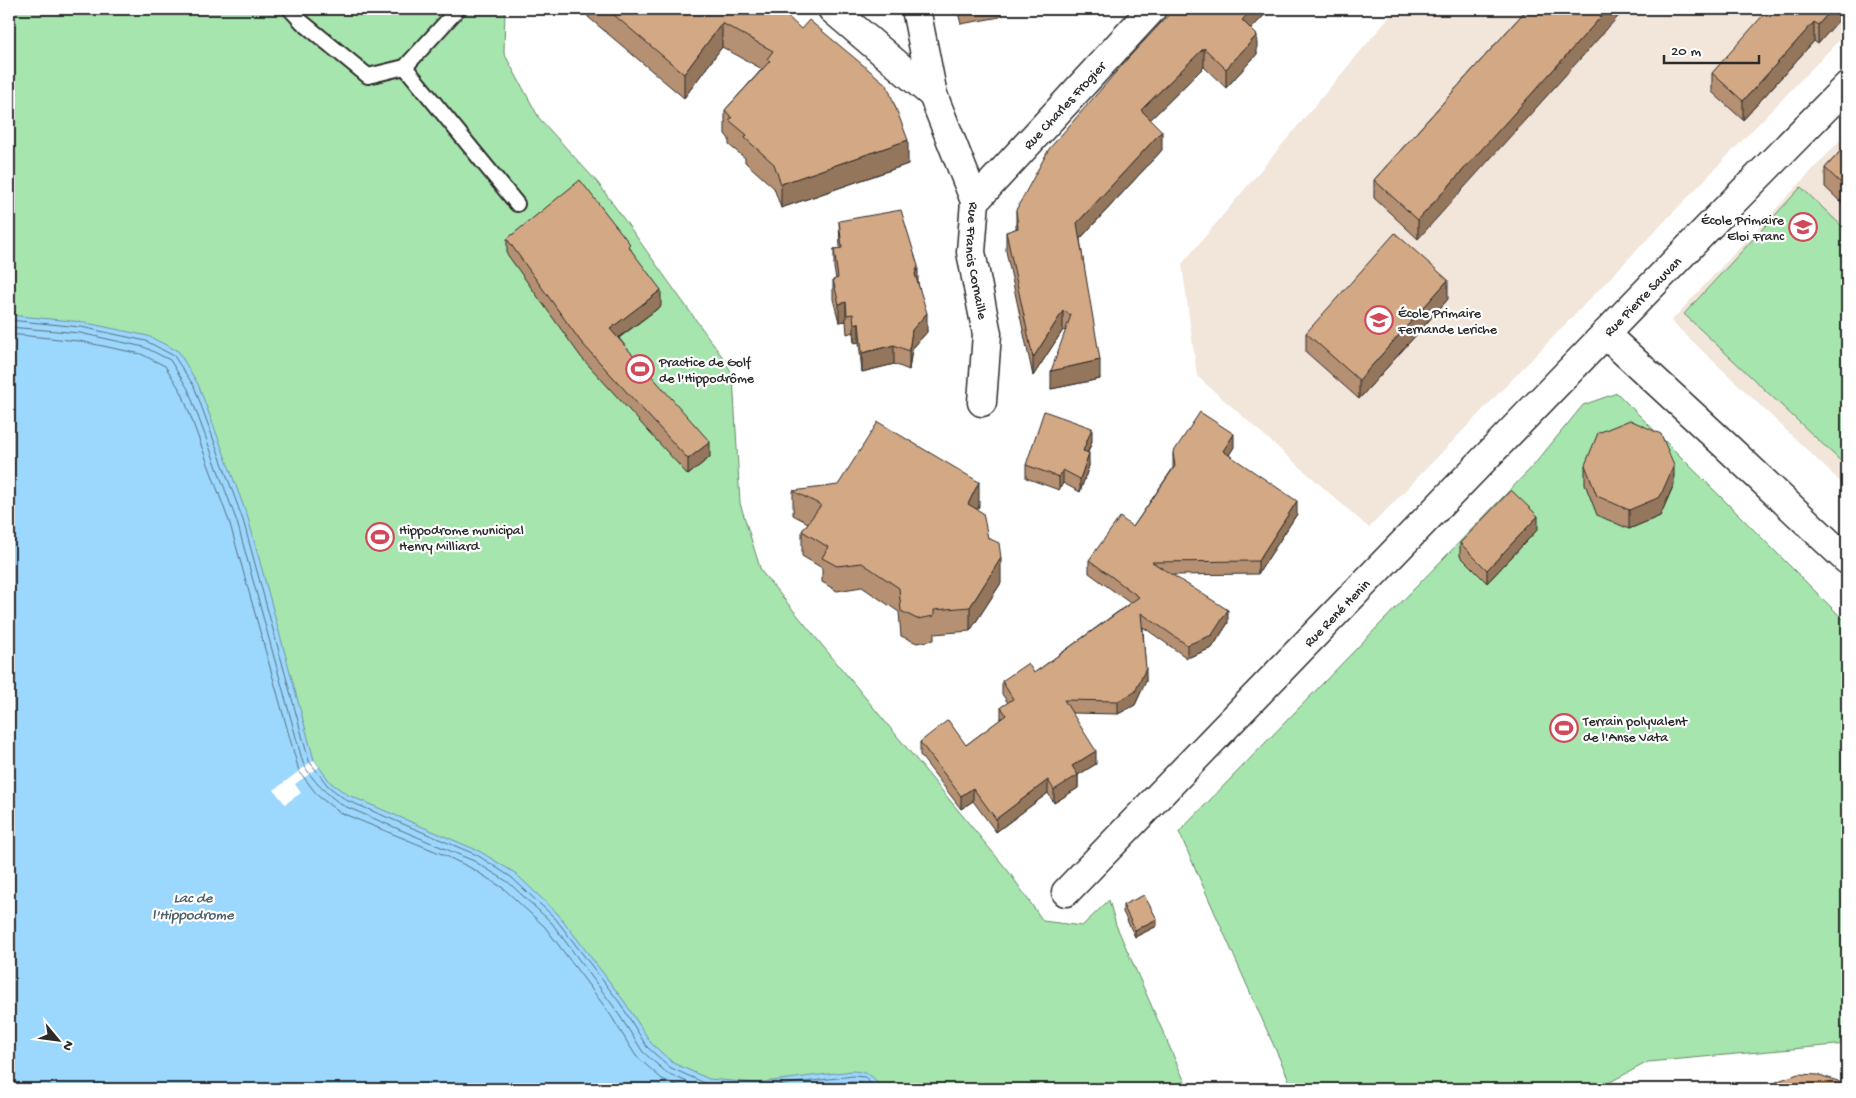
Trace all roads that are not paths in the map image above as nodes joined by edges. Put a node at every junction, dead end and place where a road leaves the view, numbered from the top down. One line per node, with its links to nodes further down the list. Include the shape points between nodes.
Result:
1 (290, 9): 6 (lane, via 368,76)
2 (458, 9): 6 (lane)
3 (832, 9): 8 (street)
4 (916, 9): 8 (street, Rue Francis Cornaille)
5 (1152, 9): 9 (street, Rue Charles Frogier)
6 (405, 67): 10 (lane)
7 (1847, 86): 11 (street, Rue Pierre Sauvan)
8 (933, 96): 9 (street, Rue Francis Cornaille)
9 (975, 201): 12 (street, Rue Francis Cornaille, via 971,252 988,334)
10 (517, 204)
11 (1605, 334): 13 (street, Rue Pierre Sauvan); 14 (street, Rue René Henin)
12 (982, 402)
13 (1847, 560)
14 (1066, 892)

